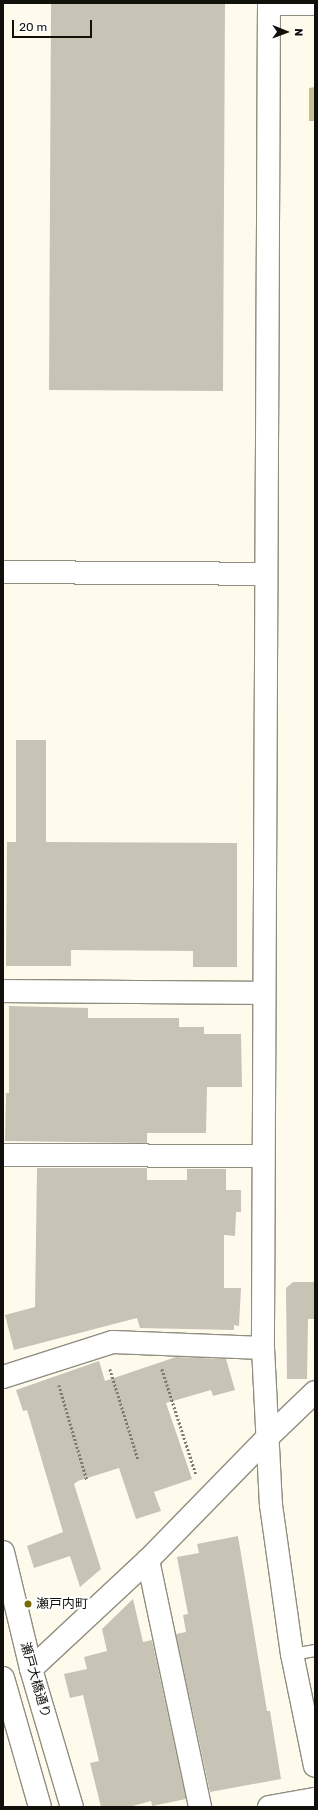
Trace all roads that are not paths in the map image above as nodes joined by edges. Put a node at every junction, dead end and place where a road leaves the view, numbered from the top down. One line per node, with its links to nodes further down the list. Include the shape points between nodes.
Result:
1 (269, 3): 2 (street); 4 (street)
2 (315, 4)
3 (3, 572): 4 (street)
4 (266, 574): 6 (street)
5 (3, 991): 6 (street)
6 (264, 993): 8 (street)
7 (3, 1155): 8 (street)
8 (263, 1156): 9 (street)
9 (263, 1348): 10 (street, via 113,1342); 12 (street)
10 (3, 1377)
11 (315, 1392): 12 (street)
12 (267, 1438): 14 (street); 16 (street, via 271,1505)
13 (3, 1552): 17 (street, 瀬戸大橋通り)
14 (148, 1560): 17 (street); 23 (street)
15 (315, 1650): 16 (lane)
16 (292, 1654): 19 (street)
17 (31, 1669): 22 (street, 瀬戸大橋通り)
18 (5, 1690): 21 (street)
19 (315, 1766)
20 (315, 1799): 24 (street)
21 (40, 1807)
22 (72, 1807)
23 (200, 1807)
24 (269, 1807)

